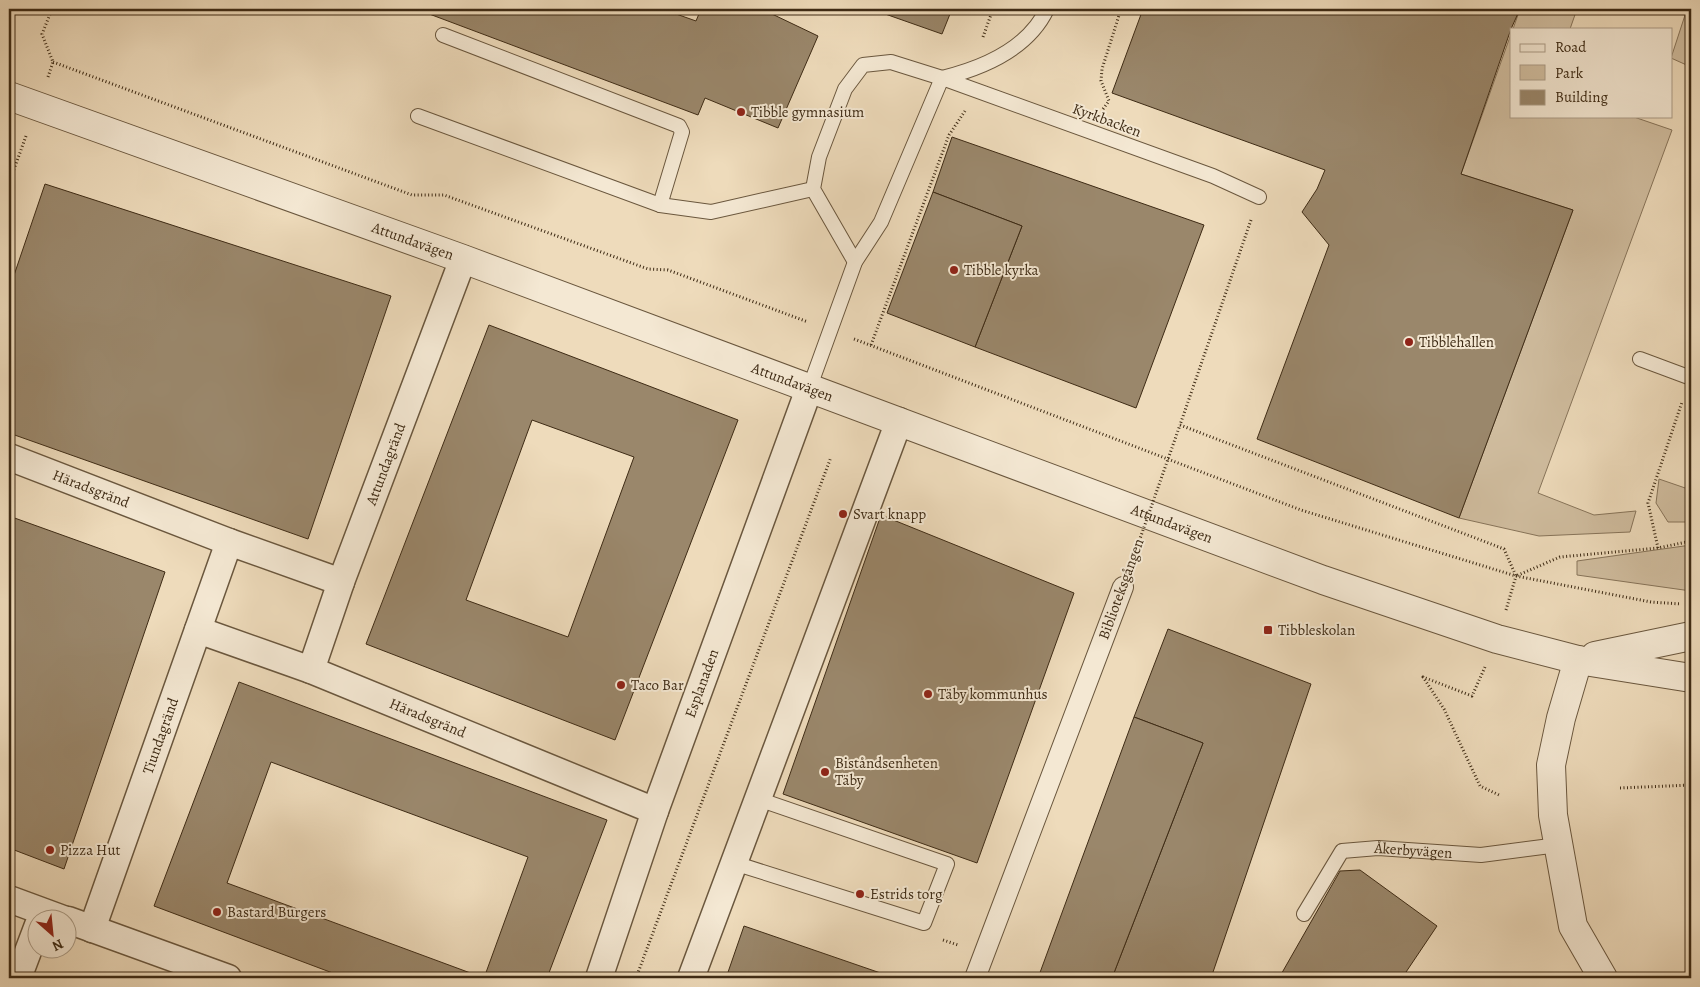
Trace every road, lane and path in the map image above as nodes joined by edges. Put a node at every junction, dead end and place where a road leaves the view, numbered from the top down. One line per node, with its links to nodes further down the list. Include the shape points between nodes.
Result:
1 (52, 9): 5 (path, via 42,34)
2 (1047, 9): 6 (lane, via 1042,19 1016,46 972,70)
3 (1121, 9): 10 (path, via 1102,69 1101,81 1109,101)
4 (443, 35): 15 (lane, via 679,126 682,132)
5 (53, 62): 9 (path); 18 (path, via 412,195 444,195 648,269 668,270)
6 (942, 78): 7 (lane, Kyrkbacken); 13 (lane, Kyrkbacken, via 891,62 864,65 845,89 819,157); 17 (lane, via 881,222)
7 (978, 91): 14 (lane, Kyrkbacken, via 1213,176); 19 (path, via 949,135)
8 (9, 96): 9 (street, Attundavägen)
9 (37, 106): 12 (path); 16 (street, Attundavägen)
10 (1103, 109)
11 (418, 116): 15 (lane)
12 (9, 183)
13 (812, 189): 15 (lane, via 711,212); 17 (lane)
14 (1259, 197): 24 (path, Biblioteksgången)
15 (660, 205)
16 (462, 259): 22 (street, Attundavägen); 31 (street, Attundagränd)
17 (855, 262): 18 (lane)
18 (829, 329): 19 (path); 22 (lane)
19 (871, 345): 30 (path, via 1301,510)
20 (1640, 359): 21 (lane)
21 (1691, 378): 29 (path, via 1648,503)
22 (809, 389): 23 (street, Attundavägen); 44 (street, Esplanaden)
23 (899, 421): 36 (street, Attundavägen, via 1323,580 1497,639); 43 (street)
24 (1180, 425): 30 (path, via 1504,549); 32 (path, Biblioteksgången, bridge)
25 (9, 457): 27 (street, Häradsgränd)
26 (831, 457): 56 (path)
27 (229, 542): 31 (street, Häradsgränd); 34 (street, Tiundagränd)
28 (1691, 542): 29 (path)
29 (1658, 548): 30 (path, via 1560,557)
30 (1516, 576): 33 (path, via 1651,602)
31 (341, 582): 37 (street, Attundagränd)
32 (1123, 587): 58 (street, Biblioteksgången)
33 (1683, 604)
34 (198, 630): 37 (street, Häradsgränd); 51 (street, Tiundagränd)
35 (1691, 636): 36 (street, Attundavägen)
36 (1578, 660): 38 (street, Attundavägen); 45 (street, via 1551,765)
37 (311, 670): 44 (street, Häradsgränd)
38 (1691, 678)
39 (1472, 696): 42 (path, via 1423,677 1444,709 1480,786)
40 (1691, 784): 41 (path)
41 (1620, 788)
42 (1499, 795)
43 (758, 798): 46 (street); 46 (lane, via 947,864 924,924)
44 (655, 811): 55 (street, Esplanaden)
45 (1558, 845): 49 (lane, Åkerbyvägen, via 1481,855 1378,848 1342,851); 59 (street, via 1573,926)
46 (734, 863): 57 (street)
47 (9, 899): 48 (street)
48 (32, 910)
49 (1304, 914)
50 (78, 926): 51 (street)
51 (92, 929): 54 (street)
52 (28, 960): 53 (street)
53 (18, 978)
54 (228, 978)
55 (599, 978)
56 (636, 978)
57 (691, 978)
58 (975, 978)
59 (1603, 978)

